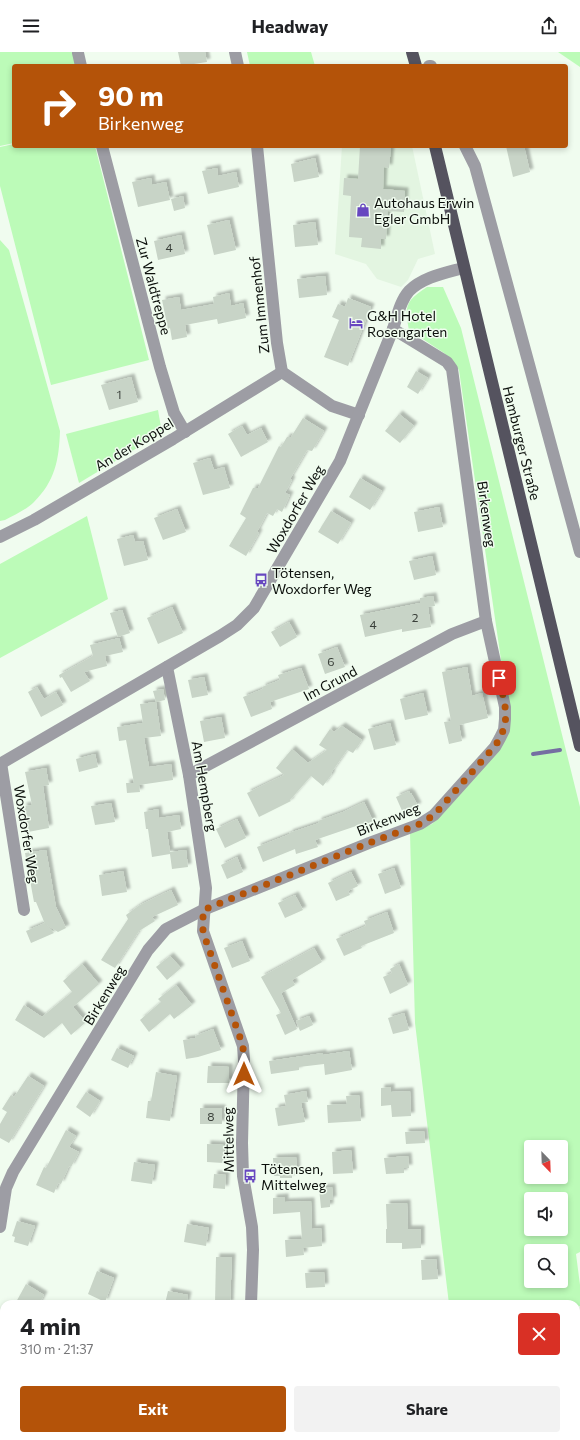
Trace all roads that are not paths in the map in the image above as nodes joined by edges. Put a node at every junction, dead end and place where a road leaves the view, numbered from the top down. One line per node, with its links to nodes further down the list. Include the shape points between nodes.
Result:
1 (235, 52): 5 (street)
2 (412, 52): 6 (main road)
3 (78, 53): 4 (street)
4 (81, 64)
5 (238, 64)
6 (415, 64)
7 (103, 148): 15 (street, Zur Waldtreppe, via 160,367 174,413)
8 (257, 148): 13 (street, Zum Immenhof)
9 (435, 148): 11 (main road, Hamburger Straße)
10 (467, 148): 17 (street, via 475,166)
11 (463, 268): 12 (street, Woxdorfer Weg, via 424,280 408,292 400,306); 20 (main road, Hamburger Straße)
12 (393, 329): 14 (street, Woxdorfer Weg); 18 (street, Birkenweg, via 447,362 452,369)
13 (282, 372): 14 (street, via 332,406); 15 (street, An der Koppel)
14 (359, 416): 19 (street, Woxdorfer Weg, via 340,460 254,608 237,625)
15 (185, 432): 16 (street, An der Koppel)
16 (0, 538)
17 (580, 552)
18 (486, 621): 22 (street, Im Grund, via 452,634); 24 (street, Birkenweg, via 505,707 504,730 495,746 434,815 420,824)
19 (167, 667): 21 (street, Woxdorfer Weg); 22 (street, Am Hempberg)
20 (580, 746)
21 (0, 764): 23 (street, Woxdorfer Weg)
22 (189, 775): 24 (street, Am Hempberg, via 206,888)
23 (24, 910)
24 (203, 910): 25 (street, Birkenweg, via 166,930 148,950 13,1172 6,1188); 26 (street, Mittelweg, via 203,932 243,1046 243,1176 254,1250)
25 (0, 1227)
26 (251, 1300)

